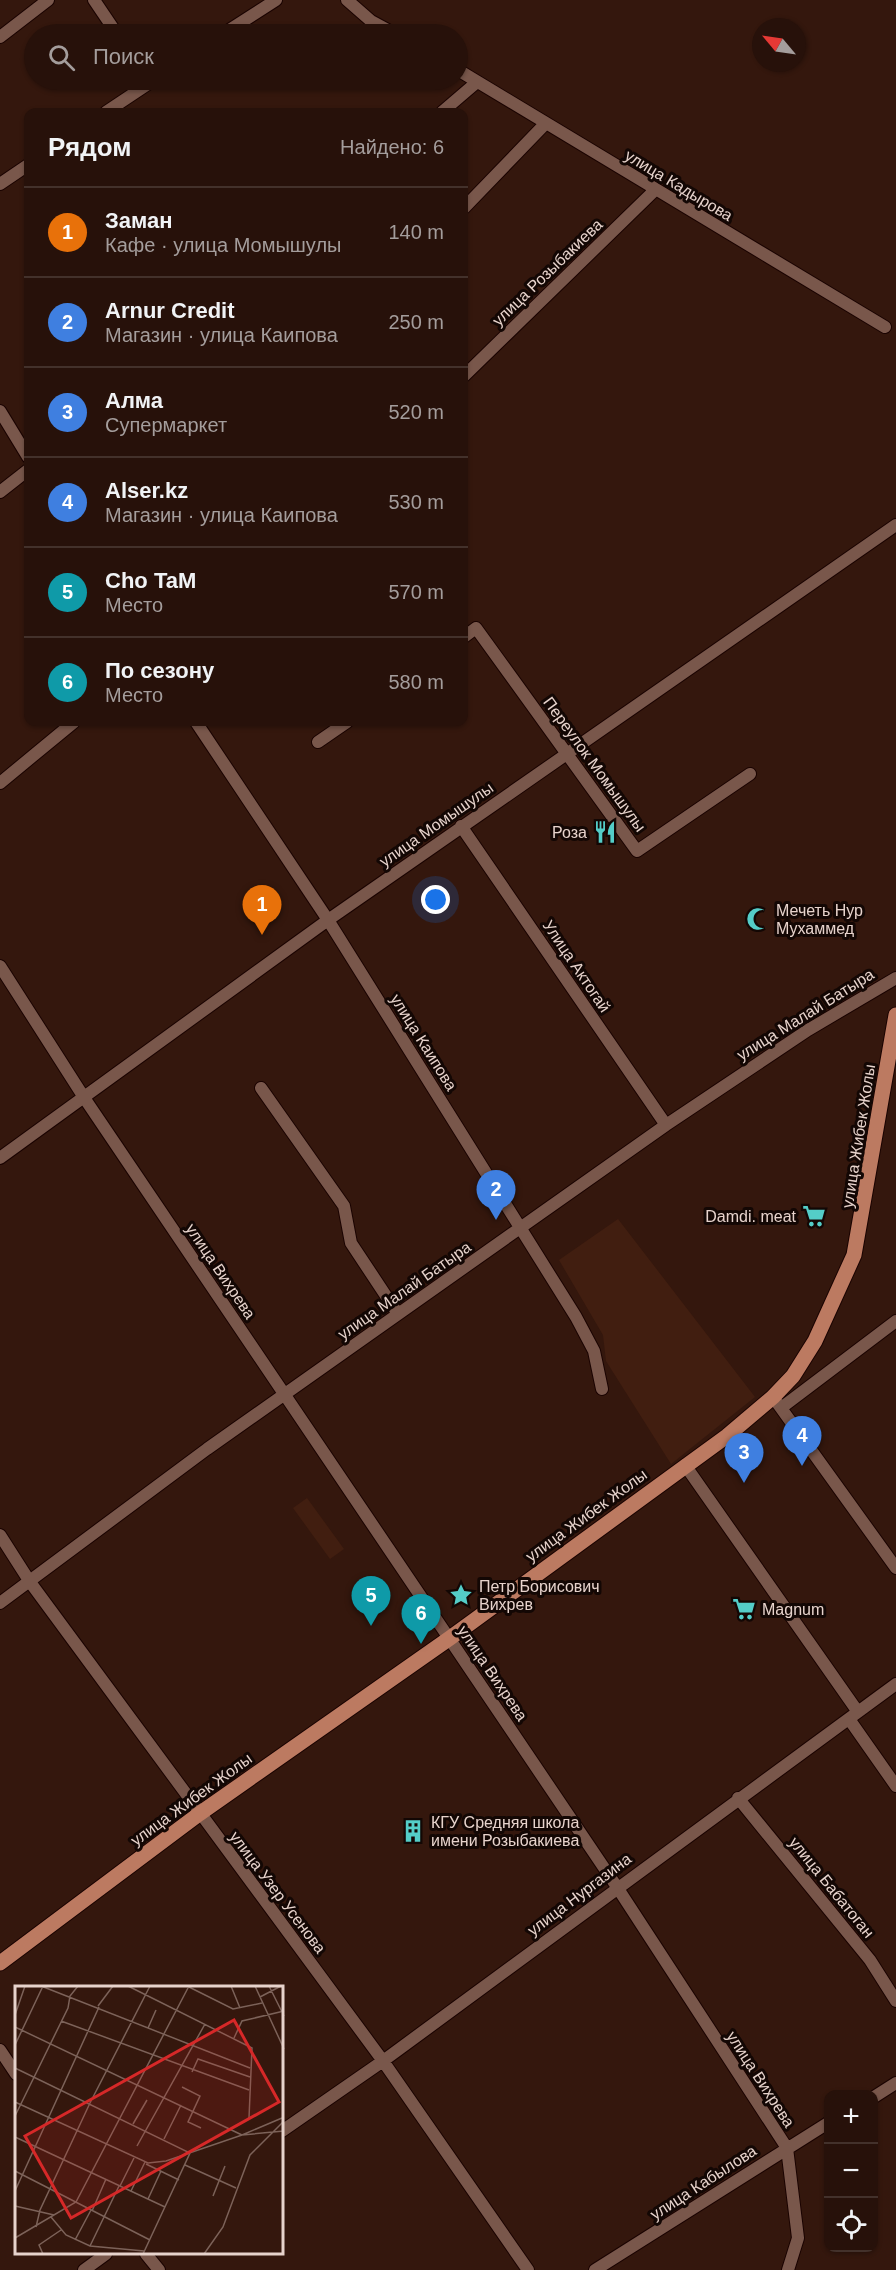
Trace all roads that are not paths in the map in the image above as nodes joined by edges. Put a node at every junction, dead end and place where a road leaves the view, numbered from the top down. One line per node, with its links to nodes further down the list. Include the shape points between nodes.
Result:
1 (48, 0): 8 (street)
2 (93, 0): 5 (street)
3 (276, 0): 6 (street)
4 (347, 0): 7 (street)
5 (110, 24)
6 (239, 24)
7 (377, 24)
8 (0, 37)
9 (468, 76): 10 (street, улица Кадырова)
10 (477, 82): 13 (street); 16 (street, улица Кадырова)
11 (137, 90): 14 (street)
12 (468, 90): 15 (street)
13 (468, 90)
14 (112, 108)
15 (447, 108)
16 (546, 123): 19 (street, улица Кадырова); 20 (street)
17 (24, 168): 18 (street)
18 (0, 184)
19 (654, 190): 21 (street, улица Кадырова); 22 (street, улица Розыбакиева)
20 (468, 204)
21 (885, 327)
22 (468, 372)
23 (0, 411): 24 (street)
24 (24, 450)
25 (24, 473): 26 (street)
26 (0, 492)
27 (896, 525): 33 (street, улица Момышулы)
28 (468, 635): 33 (street, Переулок Момышулы, via 476,628)
29 (69, 726): 35 (street)
30 (199, 726): 37 (street, улица Каипова)
31 (341, 726): 32 (street)
32 (318, 742)
33 (568, 753): 34 (street, Переулок Момышулы, via 638,851); 36 (street, улица Момышулы)
34 (750, 774)
35 (0, 783)
36 (461, 826): 37 (street, улица Момышулы); 43 (street, Улица Актогай)
37 (328, 920): 42 (street, улица Момышулы); 45 (street, улица Каипова)
38 (0, 966): 42 (street, улица Вихрева)
39 (896, 978): 43 (street, улица Малай Батыра, via 808,1030)
40 (896, 1015): 50 (main road, улица Жибек Жолы, via 854,1255 815,1341)
41 (261, 1088): 46 (street, via 344,1206 351,1243)
42 (85, 1099): 44 (street, улица Момышулы); 49 (street, улица Вихрева)
43 (666, 1125): 45 (street, улица Малай Батыра)
44 (0, 1158)
45 (521, 1228): 46 (street, улица Малай Батыра); 48 (street, улица Каипова, via 590,1342)
46 (398, 1314): 49 (street, улица Малай Батыра)
47 (896, 1321): 50 (street)
48 (602, 1389)
49 (284, 1394): 54 (street, улица Малай Батыра); 56 (street, улица Вихрева)
50 (777, 1403): 51 (main road, улица Жибек Жолы); 53 (street)
51 (685, 1465): 56 (main road, улица Жибек Жолы); 58 (street)
52 (0, 1535): 54 (street, улица Узер Усенова)
53 (896, 1568)
54 (30, 1582): 55 (street, улица Малай Батыра); 61 (street, улица Узер Усенова)
55 (0, 1604)
56 (450, 1638): 61 (main road, улица Жибек Жолы); 62 (street, улица Вихрева)
57 (896, 1684): 58 (street, улица Нургазина)
58 (853, 1715): 59 (street); 60 (street, улица Нургазина)
59 (896, 1786)
60 (738, 1798): 62 (street, улица Нургазина); 64 (street, улица Бабатоган, via 870,1960)
61 (199, 1814): 63 (main road, улица Жибек Жолы); 66 (street, улица Узер Усенова)
62 (617, 1887): 66 (street, улица Нургазина); 72 (street, улица Вихрева)
63 (0, 1963)
64 (896, 2001)
65 (0, 2050): 67 (street)
66 (383, 2061): 71 (street, улица Нургазина); 77 (street, улица Узер Усенова)
67 (15, 2072)
68 (896, 2084): 69 (street)
69 (878, 2094)
70 (824, 2125): 72 (street, улица Кабылова)
71 (284, 2130)
72 (787, 2148): 78 (street, улица Кабылова); 79 (street, улица Вихрева, via 798,2238)
73 (103, 2255): 75 (street)
74 (148, 2255): 76 (street)
75 (84, 2270)
76 (159, 2270)
77 (528, 2270)
78 (595, 2270)
79 (788, 2270)

